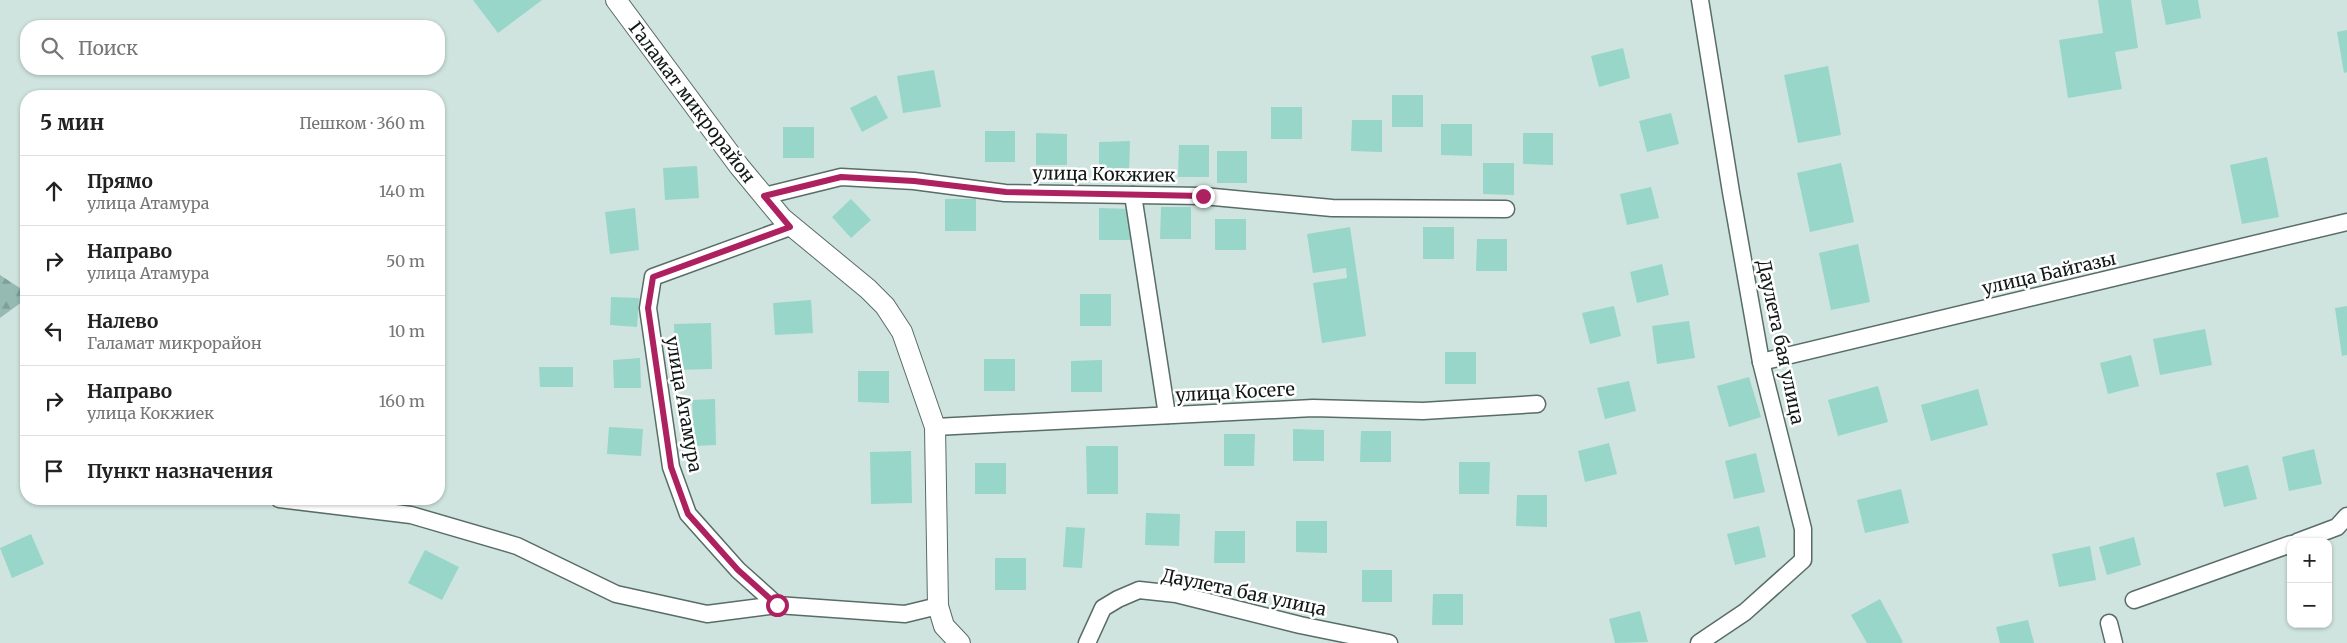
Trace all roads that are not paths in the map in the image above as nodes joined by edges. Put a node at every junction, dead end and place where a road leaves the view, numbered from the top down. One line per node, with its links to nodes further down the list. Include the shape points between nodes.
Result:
1 (616, 0): 4 (street, Галамат микрорайон)
2 (1700, 0): 8 (street, Даулета бая улица)
3 (1133, 194): 4 (street, улица Кокжиек, via 1006,192 914,181 841,177); 5 (street, улица Кокжиек, via 1203,196 1332,208); 10 (street)
4 (764, 196): 7 (street, Галамат микрорайон)
5 (1506, 210)
6 (2347, 222): 8 (street, улица Байгазы)
7 (790, 227): 11 (street, Галамат микрорайон, via 868,289 894,318 902,332); 17 (street, улица Атамура, via 653,277 648,308 671,467 688,514 738,570)
8 (1761, 362): 23 (street, Даулета бая улица, via 1803,528 1803,560 1745,612)
9 (1537, 404): 10 (street, улица Косеге, via 1423,411 1313,408)
10 (1167, 415): 11 (street, улица Косеге)
11 (935, 427): 18 (street, Галамат микрорайон)
12 (328, 505): 17 (street, via 411,515 517,546 616,594 707,614)
13 (2347, 516): 14 (street, via 2337,528)
14 (2308, 538)
15 (2287, 545): 16 (street)
16 (2134, 600)
17 (777, 605): 18 (street, via 905,614)
18 (938, 606): 20 (street, Галамат микрорайон, via 944,626)
19 (2109, 622): 24 (street)
20 (960, 643)
21 (1087, 643): 22 (street, Даулета бая улица, via 1103,608 1140,590 1176,594)
22 (1389, 643)
23 (1699, 643)
24 (2114, 643)

